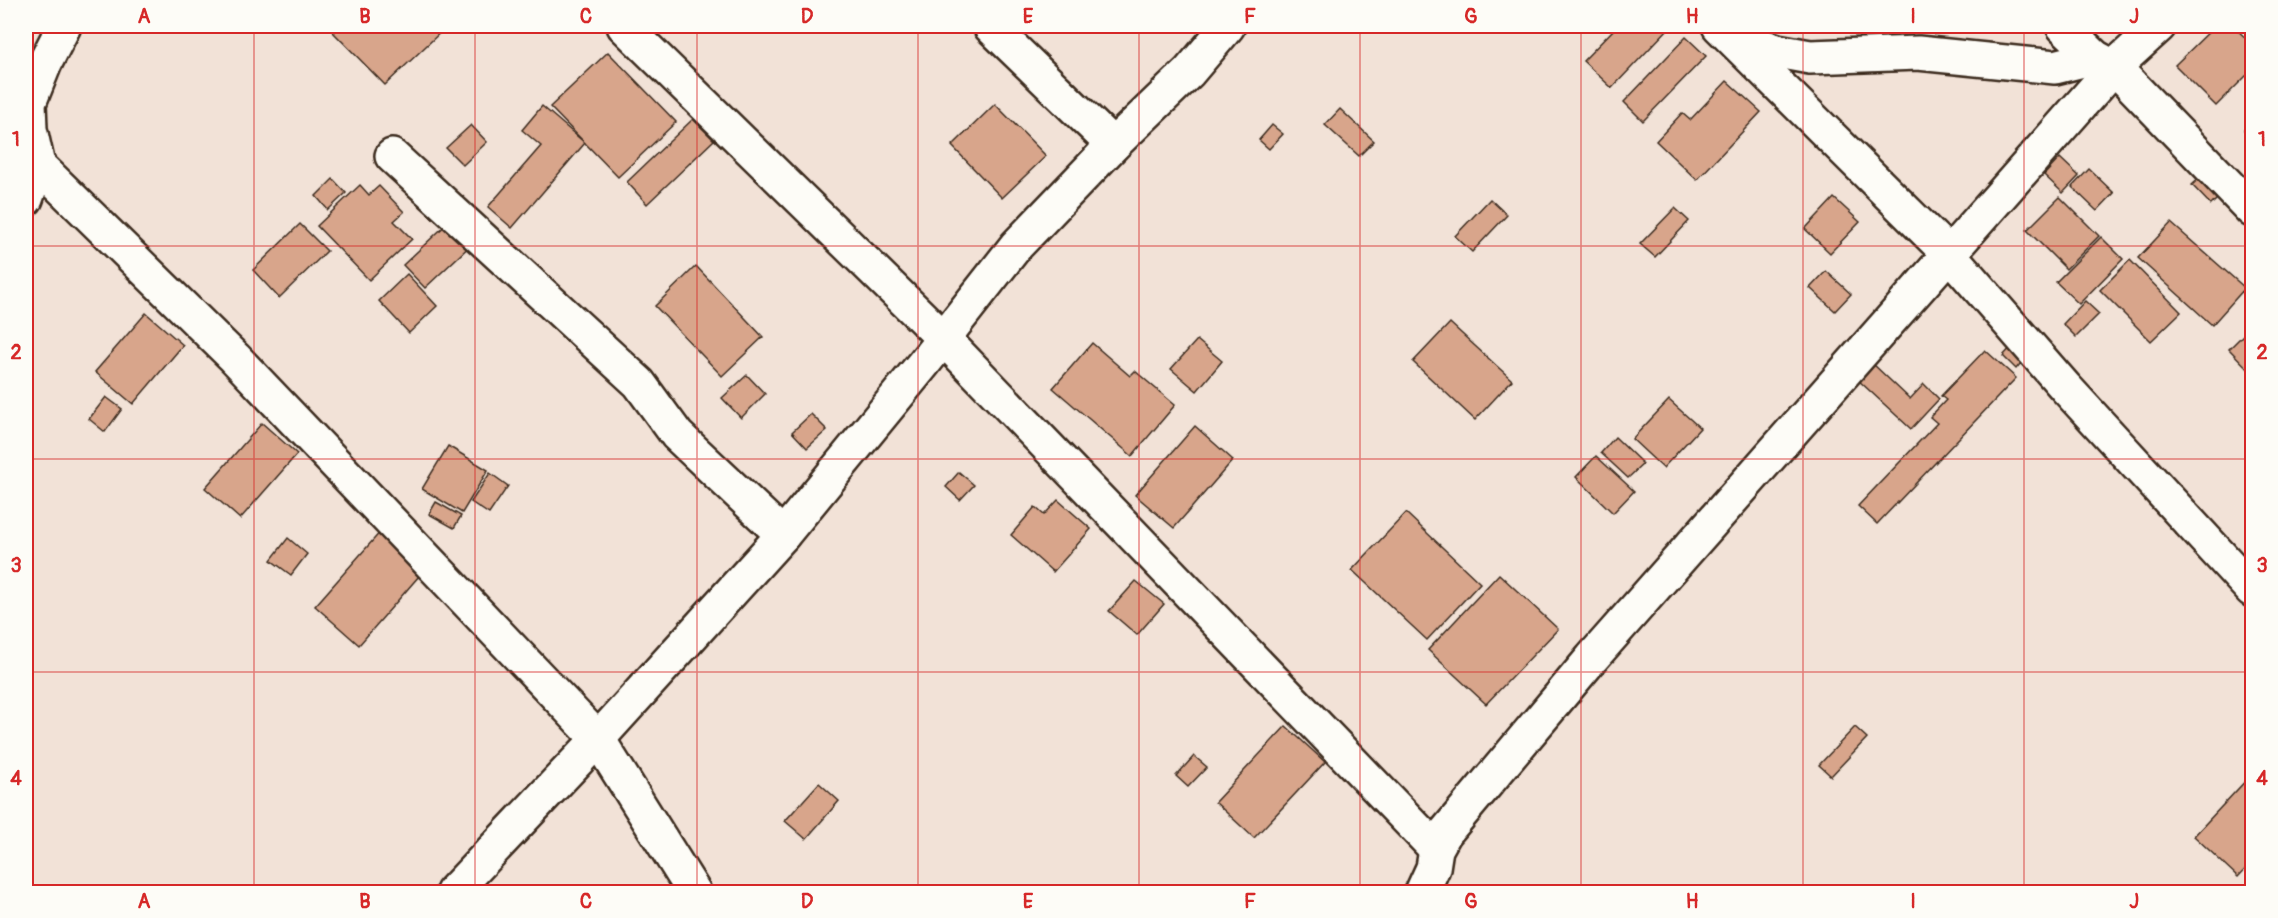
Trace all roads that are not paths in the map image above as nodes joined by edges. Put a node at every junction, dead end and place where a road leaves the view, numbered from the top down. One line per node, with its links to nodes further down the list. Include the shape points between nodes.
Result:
1 (64, 26): 11 (street, via 29,104)
2 (624, 26): 15 (street)
3 (990, 26): 9 (street)
4 (1228, 26): 9 (street, via 1189,72)
5 (2063, 26): 8 (street)
6 (2159, 26): 8 (street)
7 (1723, 29): 8 (street, via 1777,51 1810,57 1918,53 2055,67); 14 (street)
8 (2104, 62): 13 (street); 14 (street)
9 (1113, 145): 15 (street, via 1016,246)
10 (392, 156): 16 (street, via 639,384 677,435)
11 (38, 165): 12 (street); 18 (street, via 235,358)
12 (26, 199)
13 (2253, 210)
14 (1949, 254): 17 (street, via 2066,388); 19 (street, via 1592,657 1445,833)
15 (944, 338): 16 (street); 19 (street)
16 (783, 535): 18 (street)
17 (2253, 590)
18 (598, 739): 21 (street); 22 (street)
19 (1436, 849): 20 (street)
20 (1425, 891)
21 (453, 892)
22 (694, 892)

